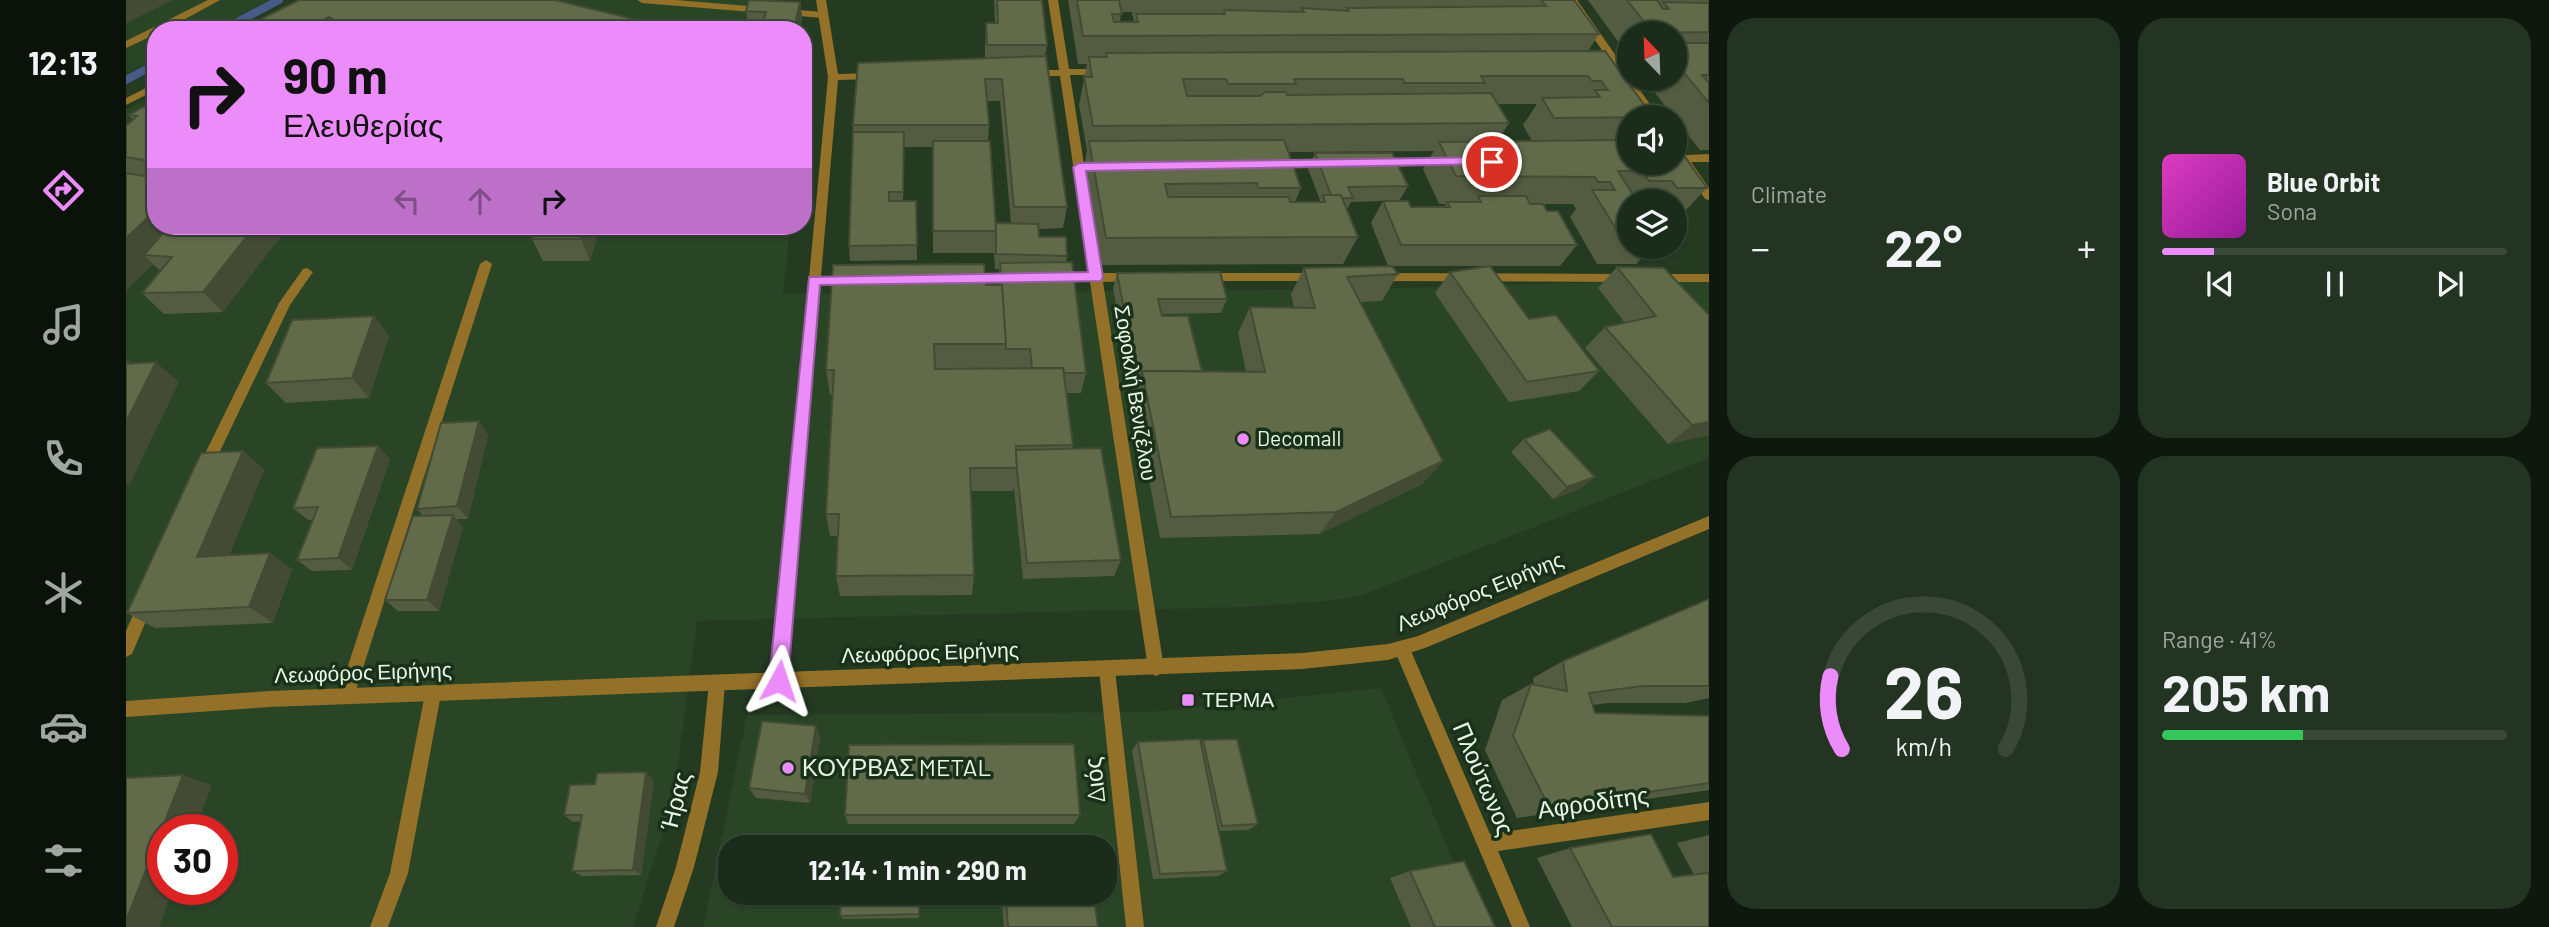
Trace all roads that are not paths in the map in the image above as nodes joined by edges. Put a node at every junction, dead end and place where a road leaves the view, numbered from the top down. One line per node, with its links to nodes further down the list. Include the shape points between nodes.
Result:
1 (215, 0): 7 (street)
2 (642, 0): 6 (street)
3 (821, 0): 6 (street)
4 (1053, 0): 15 (street, Σοφοκλή Βενιζέλου)
5 (1572, 0): 10 (street)
6 (822, 15): 17 (street)
7 (174, 21)
8 (147, 34): 9 (street)
9 (126, 45)
10 (1617, 59)
11 (1592, 69): 12 (street)
12 (1617, 69)
13 (1120, 72): 15 (street)
14 (1024, 73): 15 (street)
15 (1065, 73): 27 (street, Σοφοκλή Βενιζέλου)
16 (887, 76): 17 (street)
17 (833, 77): 40 (street)
18 (147, 91): 19 (street)
19 (126, 102)
20 (1709, 158): 21 (street)
21 (1687, 159)
22 (1464, 162): 24 (street)
23 (1340, 163): 25 (street)
24 (1368, 163)
25 (1258, 164)
26 (1093, 166): 27 (street)
27 (1079, 167): 32 (street, Σοφοκλή Βενιζέλου)
28 (1687, 169): 29 (street)
29 (1709, 196)
30 (486, 264): 51 (street)
31 (307, 272): 41 (street, via 285,303)
32 (1096, 277): 33 (street); 35 (street); 46 (street, Σοφοκλή Βενιζέλου)
33 (1152, 277)
34 (1194, 277): 36 (street)
35 (949, 278)
36 (1333, 278)
37 (1361, 278): 38 (street)
38 (1709, 278)
39 (868, 279): 40 (street)
40 (814, 280): 48 (street)
41 (201, 478)
42 (1709, 522): 45 (street, Λεωφόρος Ειρήνης)
43 (153, 588): 44 (street)
44 (126, 649)
45 (1402, 649): 46 (street, Λεωφόρος Ειρήνης, via 1302,661); 54 (street, Πλούτωνος)
46 (1156, 668): 47 (street, Λεωφόρος Ειρήνης)
47 (1107, 670): 48 (street, Λεωφόρος Ειρήνης); 57 (street, Διός)
48 (779, 681): 49 (street, Λεωφόρος Ειρήνης)
49 (717, 682): 50 (street, Λεωφόρος Ειρήνης); 56 (street, Ήρας, via 709,772)
50 (433, 694): 51 (street, Λεωφόρος Ειρήνης); 55 (street, via 398,873)
51 (346, 696): 52 (street, Λεωφόρος Ειρήνης)
52 (126, 709)
53 (1709, 811): 54 (street, Αφροδίτης)
54 (1484, 844): 58 (street, Πλούτωνος)
55 (379, 927)
56 (664, 927)
57 (1135, 927)
58 (1521, 927)

